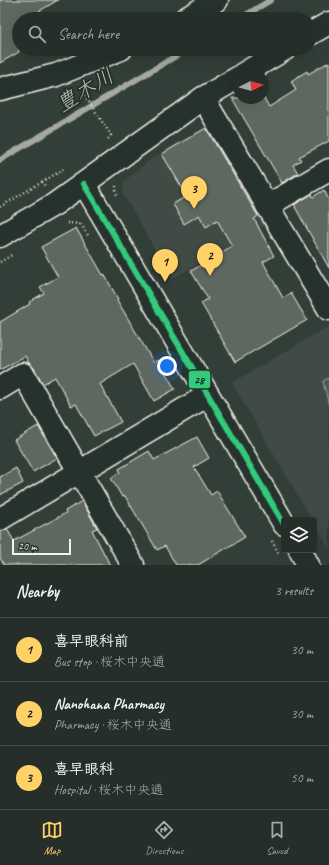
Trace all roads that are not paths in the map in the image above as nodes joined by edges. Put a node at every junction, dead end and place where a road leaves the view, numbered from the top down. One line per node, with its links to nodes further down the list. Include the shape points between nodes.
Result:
1 (217, 0): 2 (street)
2 (197, 12)
3 (329, 23): 4 (street)
4 (317, 30)
5 (104, 56): 9 (street, via 56,75)
6 (273, 56): 7 (street)
7 (253, 68)
8 (233, 80): 10 (street)
9 (0, 89)
10 (203, 98): 12 (street); 13 (street)
11 (329, 170): 13 (street)
12 (84, 184): 14 (street); 17 (street)
13 (267, 206): 15 (street)
14 (0, 236)
15 (329, 309)
16 (0, 388): 18 (street, via 23,374)
17 (208, 395): 18 (street); 20 (street)
18 (79, 472): 19 (street); 22 (street)
19 (0, 519)
20 (281, 519)
21 (302, 553): 23 (street)
22 (133, 565)
23 (308, 565)

